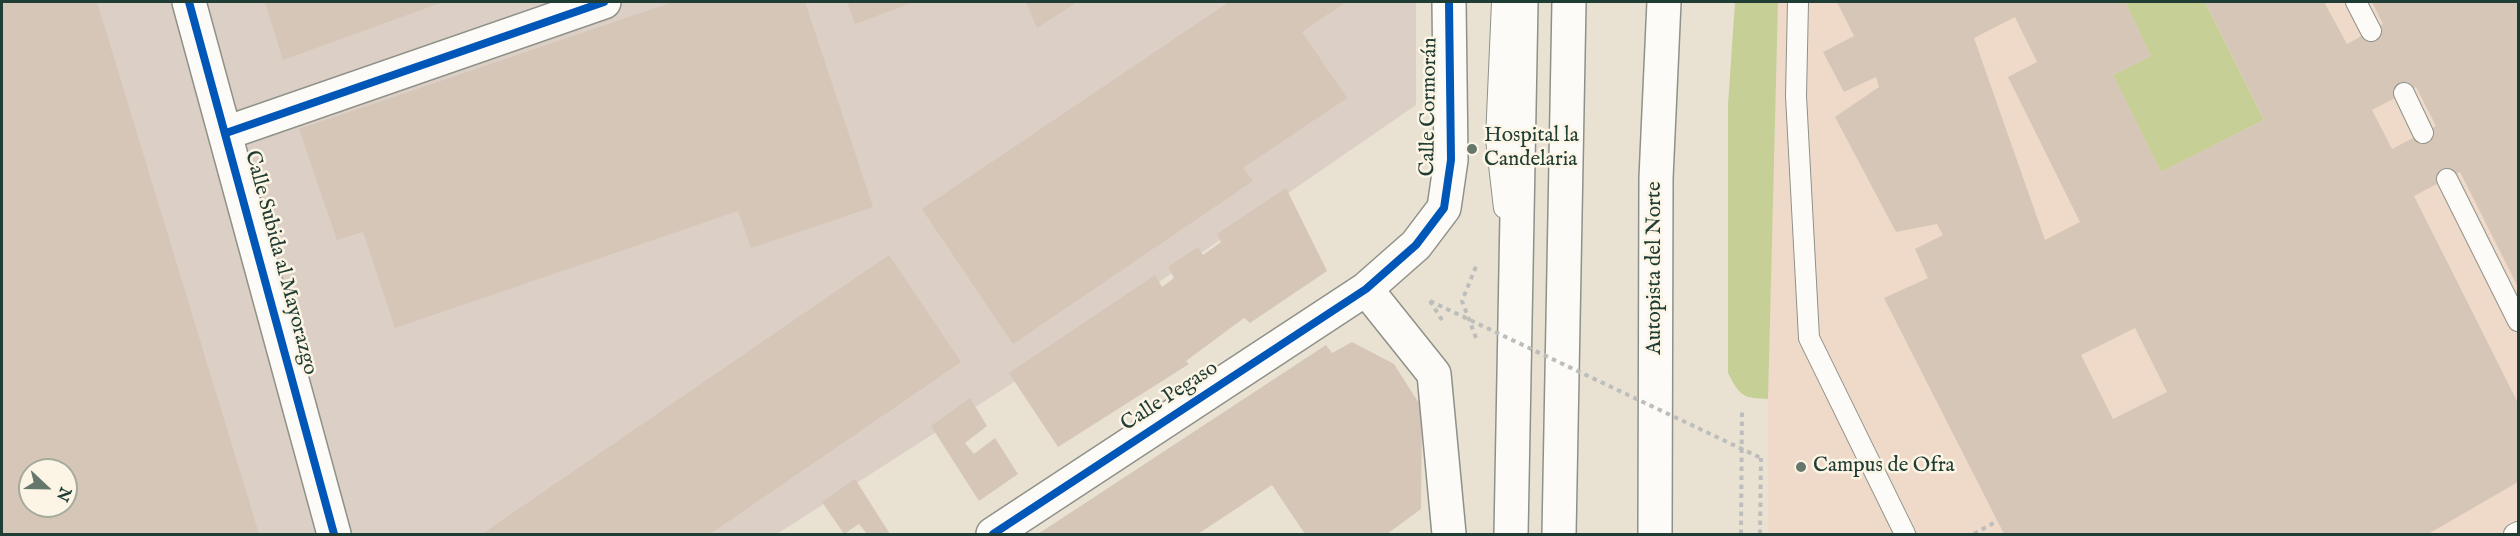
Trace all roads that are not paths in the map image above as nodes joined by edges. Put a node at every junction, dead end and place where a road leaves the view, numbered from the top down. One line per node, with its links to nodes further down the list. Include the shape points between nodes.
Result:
1 (189, 2): 12 (main road, Calle Subida al Mayorazgo)
2 (604, 2): 12 (main road)
3 (1449, 2): 15 (main road, Calle Cormorán, via 1451,160 1444,208 1416,245)
4 (1502, 2): 16 (lane, via 1496,139)
5 (1521, 2): 16 (main road)
6 (1569, 2): 22 (main road)
7 (1664, 2): 23 (main road, Autopista del Norte, via 1656,178)
8 (1798, 2): 24 (lane, via 1796,96 1809,338)
9 (2356, 2): 10 (lane)
10 (2371, 31)
11 (2404, 93): 13 (lane)
12 (226, 132): 18 (main road, Calle Subida al Mayorazgo)
13 (2423, 133)
14 (2447, 179): 17 (lane)
15 (1366, 289): 19 (main road, Calle Pegaso); 20 (main road, via 1434,374)
16 (1514, 293): 21 (main road)
17 (2518, 321)
18 (334, 534)
19 (993, 534)
20 (1449, 534)
21 (1511, 534)
22 (1559, 534)
23 (1655, 534)
24 (1905, 534)

